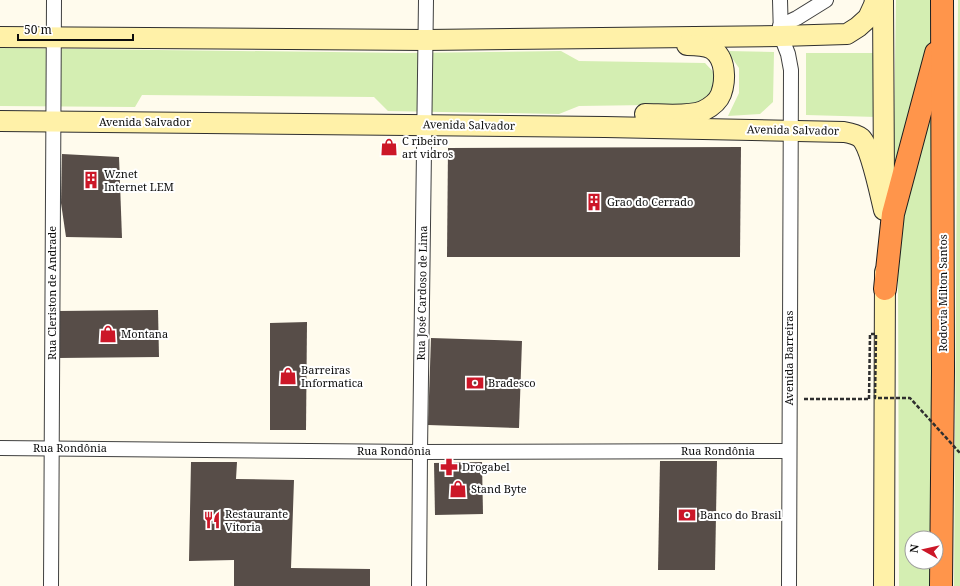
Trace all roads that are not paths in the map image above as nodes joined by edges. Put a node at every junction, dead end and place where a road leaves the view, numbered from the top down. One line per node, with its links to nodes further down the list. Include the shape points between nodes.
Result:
1 (54, 0): 11 (street, Rua Cleriston de Andrade)
2 (426, 0): 13 (street, Rua José Cardoso de Lima)
3 (780, 0): 9 (street)
4 (826, 0): 9 (street)
5 (875, 0): 9 (main road, via 868,18 846,34)
6 (883, 0): 19 (main road)
7 (942, 0): 8 (highway, Rodovia Milton Santos)
8 (942, 28): 20 (highway, via 892,214); 29 (highway, Rodovia Milton Santos)
9 (780, 31): 12 (main road); 18 (street, Avenida Barreiras, via 791,70)
10 (0, 37): 11 (main road)
11 (53, 38): 13 (main road); 15 (street, Rua Cleriston de Andrade)
12 (616, 38): 13 (main road); 17 (main road, via 639,45 706,46 713,49 721,59 723,83 720,95 713,105 702,112 627,114 614,118)
13 (426, 40): 16 (street, Rua José Cardoso de Lima)
14 (0, 122): 15 (main road, Avenida Salvador)
15 (53, 122): 16 (main road, Avenida Salvador); 22 (street, Rua Cleriston de Andrade)
16 (425, 124): 17 (main road, Avenida Salvador); 24 (street, Rua José Cardoso de Lima)
17 (605, 126): 18 (main road, Avenida Salvador)
18 (791, 130): 19 (main road, Avenida Salvador, via 844,132 855,134 862,139 868,151); 23 (street, Avenida Barreiras)
19 (884, 210): 20 (main road)
20 (885, 289): 28 (main road)
21 (0, 448): 22 (street, Rua Rondônia)
22 (51, 448): 24 (street, Rua Rondônia); 25 (street, Rua Cleriston de Andrade)
23 (788, 450): 24 (street, Rua Rondônia); 27 (street, Avenida Barreiras)
24 (420, 452): 26 (street, Rua José Cardoso de Lima)
25 (51, 586)
26 (419, 586)
27 (789, 586)
28 (884, 586)
29 (941, 586)

